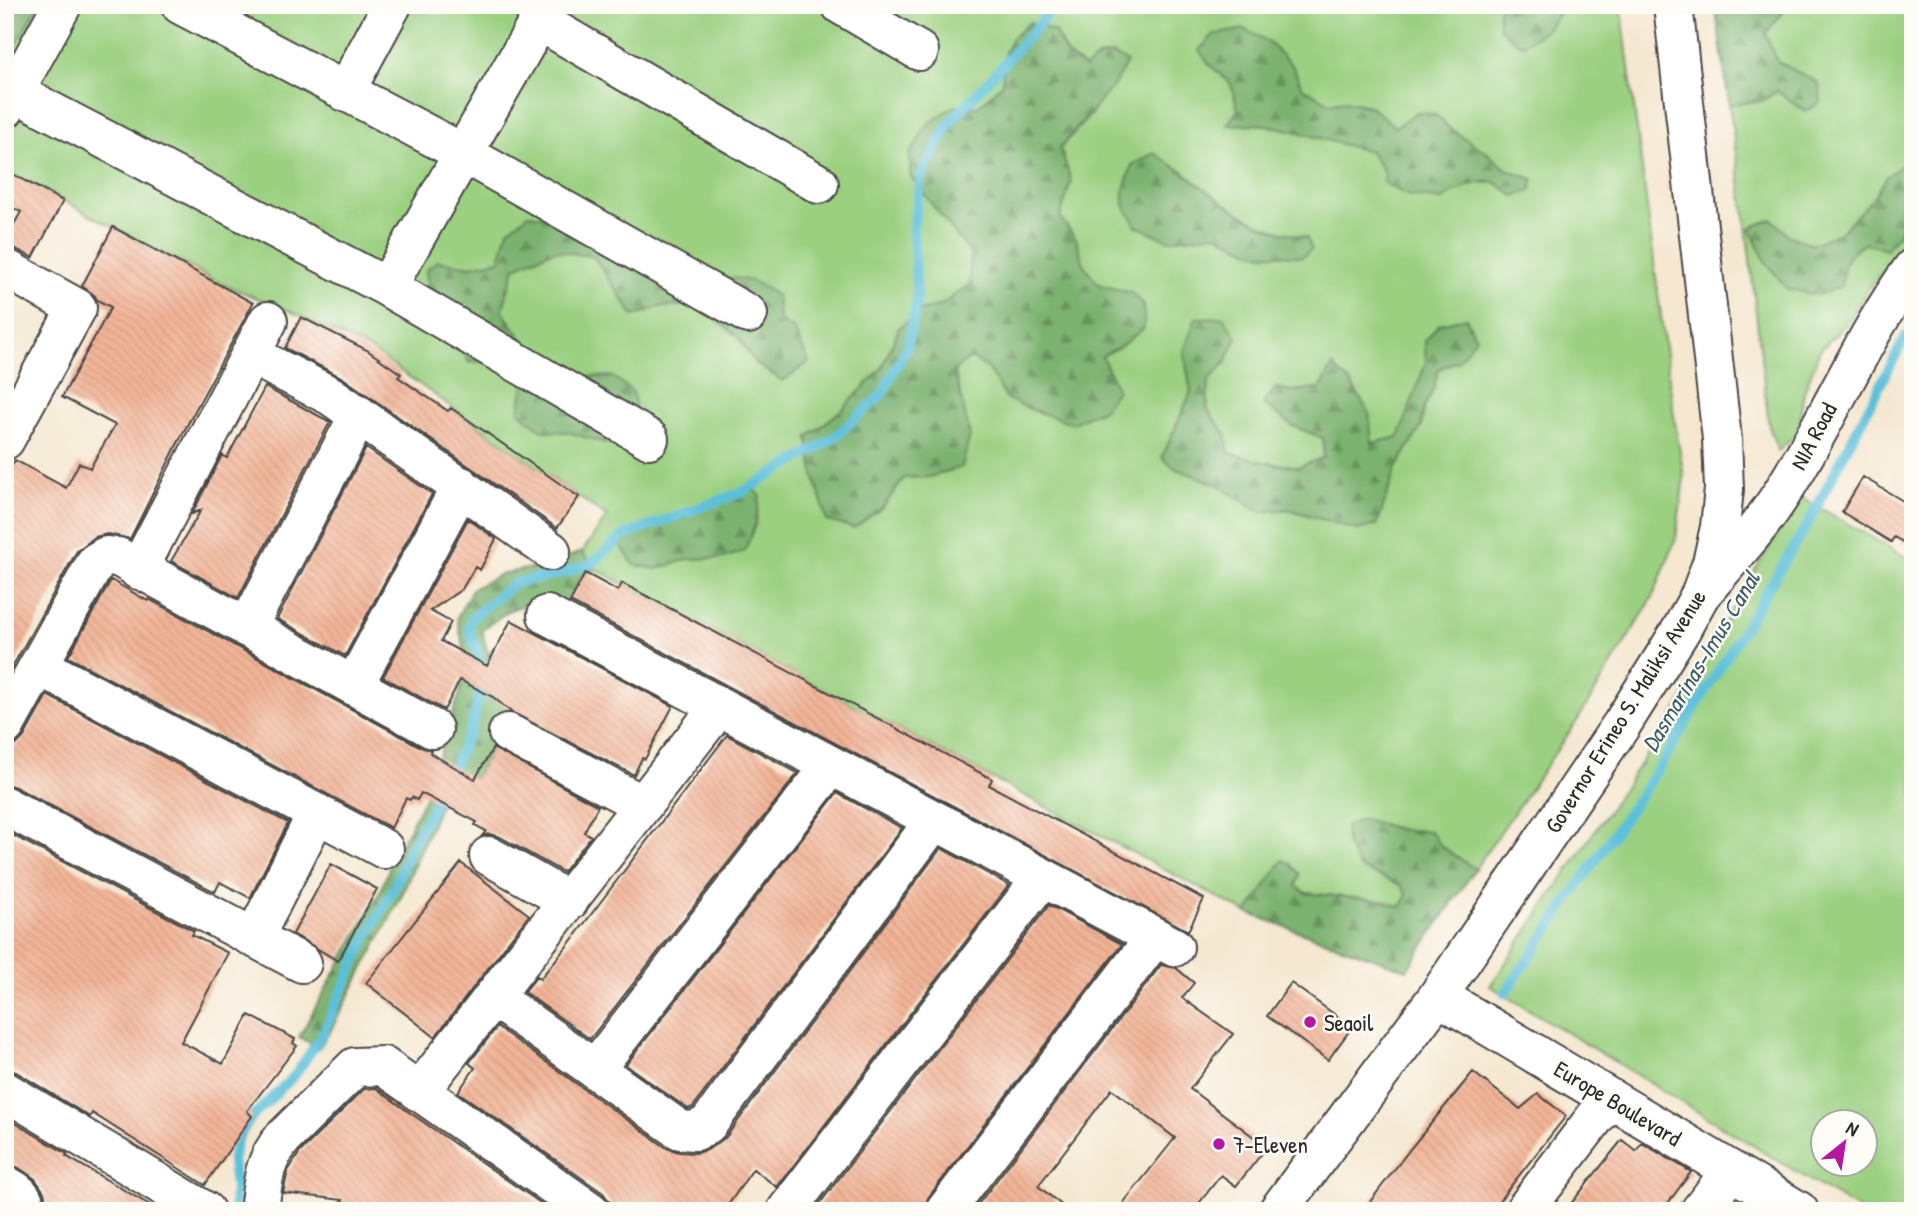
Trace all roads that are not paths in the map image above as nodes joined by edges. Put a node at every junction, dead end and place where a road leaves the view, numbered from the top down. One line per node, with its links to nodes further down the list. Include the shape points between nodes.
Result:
1 (62, 5): 10 (street)
2 (181, 5): 7 (street)
3 (392, 5): 9 (street)
4 (841, 5): 8 (street)
5 (1673, 5): 25 (street, Governor Erineo S. Maliksi Avenue, via 1722,439 1720,527)
6 (543, 13): 11 (street); 12 (street)
7 (225, 15): 9 (street)
8 (919, 51)
9 (345, 92): 11 (street)
10 (10, 101): 15 (street)
11 (463, 153): 15 (street); 16 (street)
12 (819, 184)
13 (5, 268): 21 (street, via 76,308)
14 (1913, 268): 25 (street, NIA Road, via 1882,313 1767,516)
15 (387, 287): 20 (street)
16 (748, 314)
17 (268, 321): 18 (street)
18 (251, 355): 19 (street); 24 (street)
19 (359, 415): 22 (street); 27 (street)
20 (649, 439)
21 (5, 440)
22 (461, 486): 23 (street); 29 (street)
23 (551, 551)
24 (138, 570): 27 (street); 28 (street, via 118,557 106,556 96,562)
25 (1700, 595): 45 (street, Governor Erineo S. Maliksi Avenue, via 1622,724)
26 (547, 615): 30 (street)
27 (247, 628): 29 (street)
28 (39, 666): 31 (street); 37 (street)
29 (354, 685): 32 (street)
30 (719, 707): 34 (street); 35 (street)
31 (5, 726)
32 (433, 729)
33 (508, 733): 35 (street)
34 (831, 766): 38 (street); 47 (street)
35 (643, 805): 42 (street)
36 (5, 806): 43 (street)
37 (317, 814): 39 (street); 43 (street)
38 (934, 821): 41 (street); 47 (street, via 708,1124 696,1131 680,1130)
39 (384, 849)
40 (489, 856): 42 (street)
41 (1042, 878): 57 (street); 58 (street, via 1164,942)
42 (569, 901): 46 (street)
43 (254, 937): 44 (street)
44 (302, 963)
45 (1438, 996): 50 (street, Europe Boulevard); 59 (street, Governor Erineo S. Maliksi Avenue)
46 (493, 998): 47 (street); 49 (street)
47 (595, 1069)
48 (5, 1091): 54 (street)
49 (419, 1092): 55 (street, via 383,1066 355,1067 272,1151 265,1165); 56 (street)
50 (1610, 1098): 51 (street, Europe Boulevard); 60 (street)
51 (1731, 1171): 61 (street); 62 (street, Europe Boulevard)
52 (5, 1185): 53 (street, via 25,1199)
53 (26, 1211)
54 (205, 1211)
55 (259, 1211)
56 (590, 1211)
57 (786, 1211)
58 (945, 1211)
59 (1278, 1211)
60 (1524, 1211)
61 (1700, 1211)
62 (1799, 1211)

